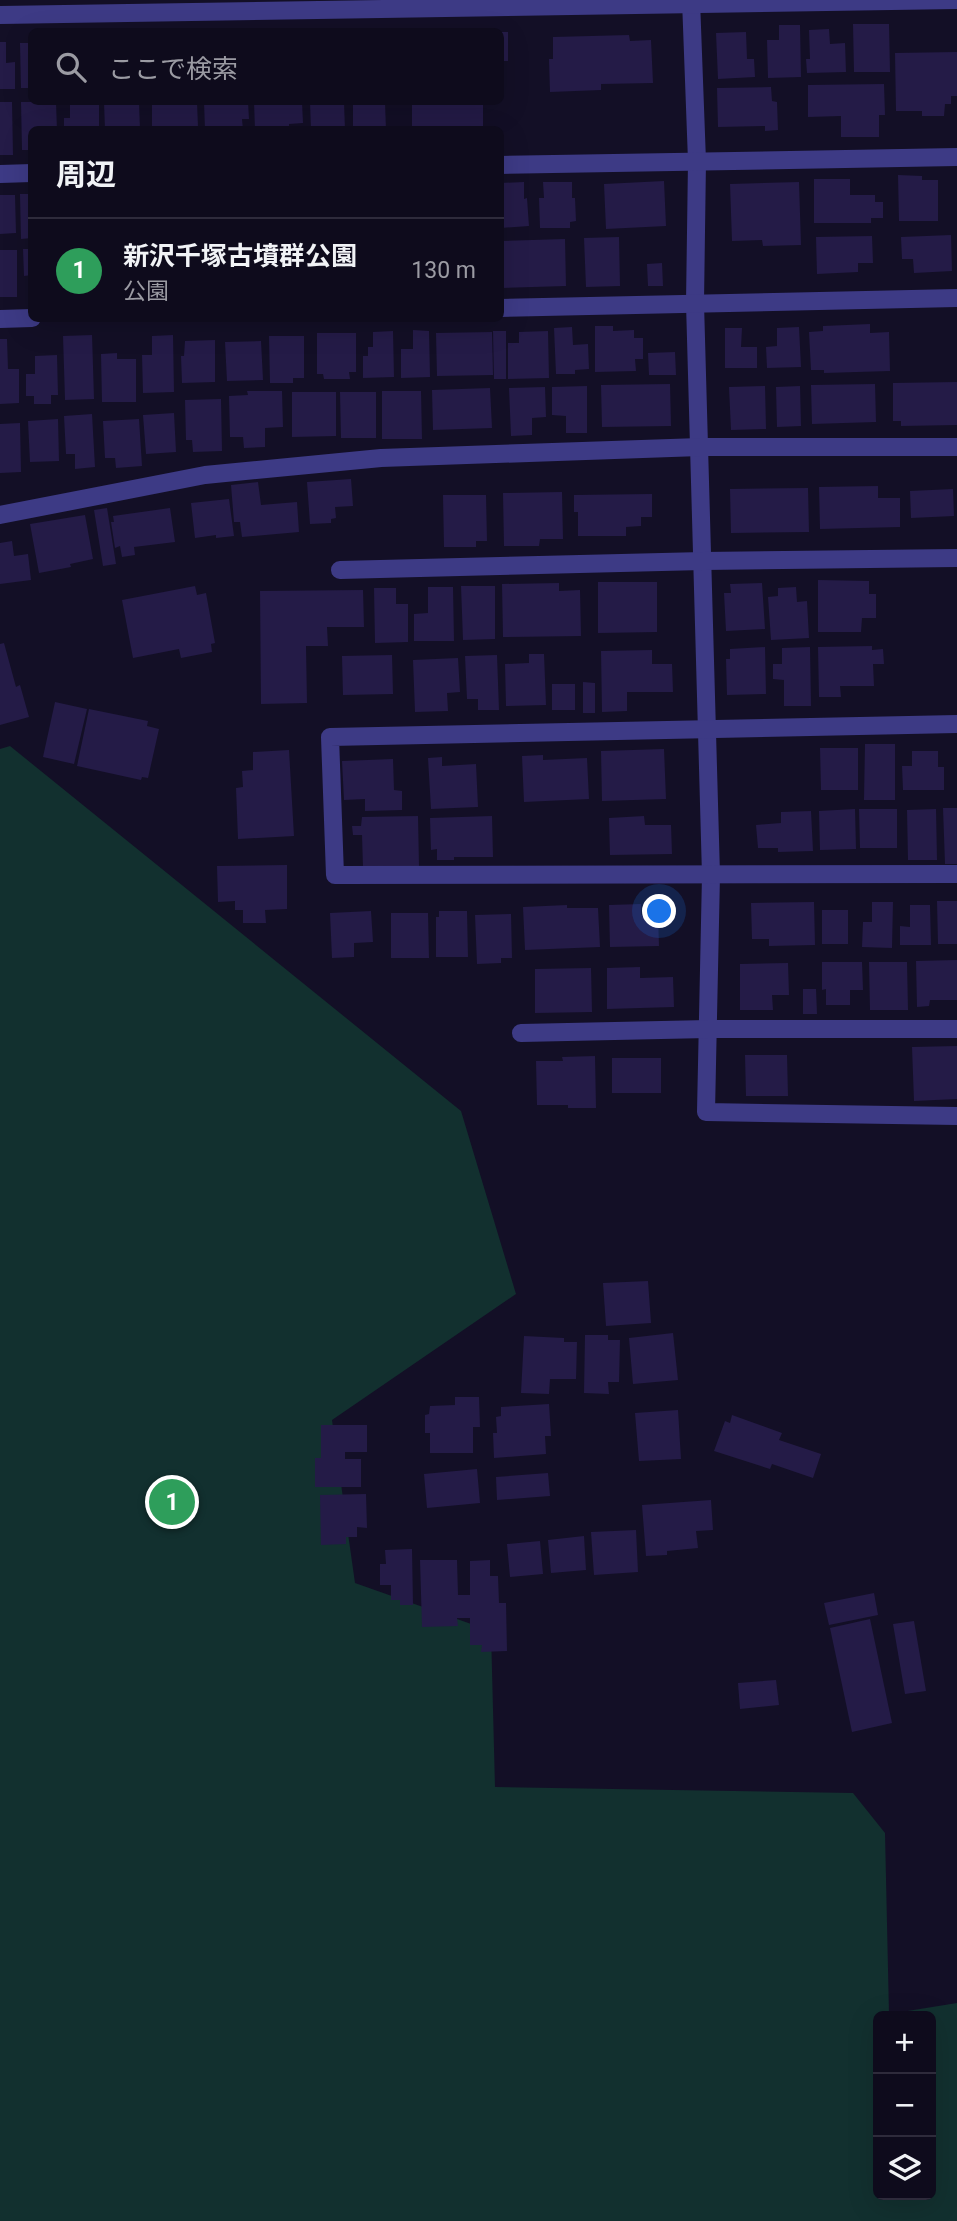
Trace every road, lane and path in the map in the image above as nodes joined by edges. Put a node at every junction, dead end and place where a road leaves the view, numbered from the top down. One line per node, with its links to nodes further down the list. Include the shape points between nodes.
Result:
1 (957, 1): 2 (street)
2 (691, 2): 3 (street); 5 (street)
3 (0, 15)
4 (957, 157): 5 (street)
5 (697, 161): 6 (street); 10 (street)
6 (504, 164)
7 (28, 173): 8 (street)
8 (0, 174)
9 (957, 298): 10 (street)
10 (695, 303): 11 (street); 14 (street)
11 (504, 308)
12 (28, 318): 13 (street)
13 (0, 319)
14 (700, 447): 15 (street); 16 (street, via 381,458 205,475); 18 (street)
15 (957, 447)
16 (0, 515)
17 (957, 558): 18 (street)
18 (703, 561): 19 (street); 21 (street)
19 (340, 570)
20 (957, 724): 21 (street)
21 (707, 729): 22 (street); 22 (street, via 330,737 330,751 335,875)
22 (711, 874): 23 (street); 25 (street)
23 (957, 874)
24 (957, 1028): 25 (street)
25 (708, 1029): 26 (street); 27 (street, via 706,1112)
26 (521, 1033)
27 (957, 1116)

